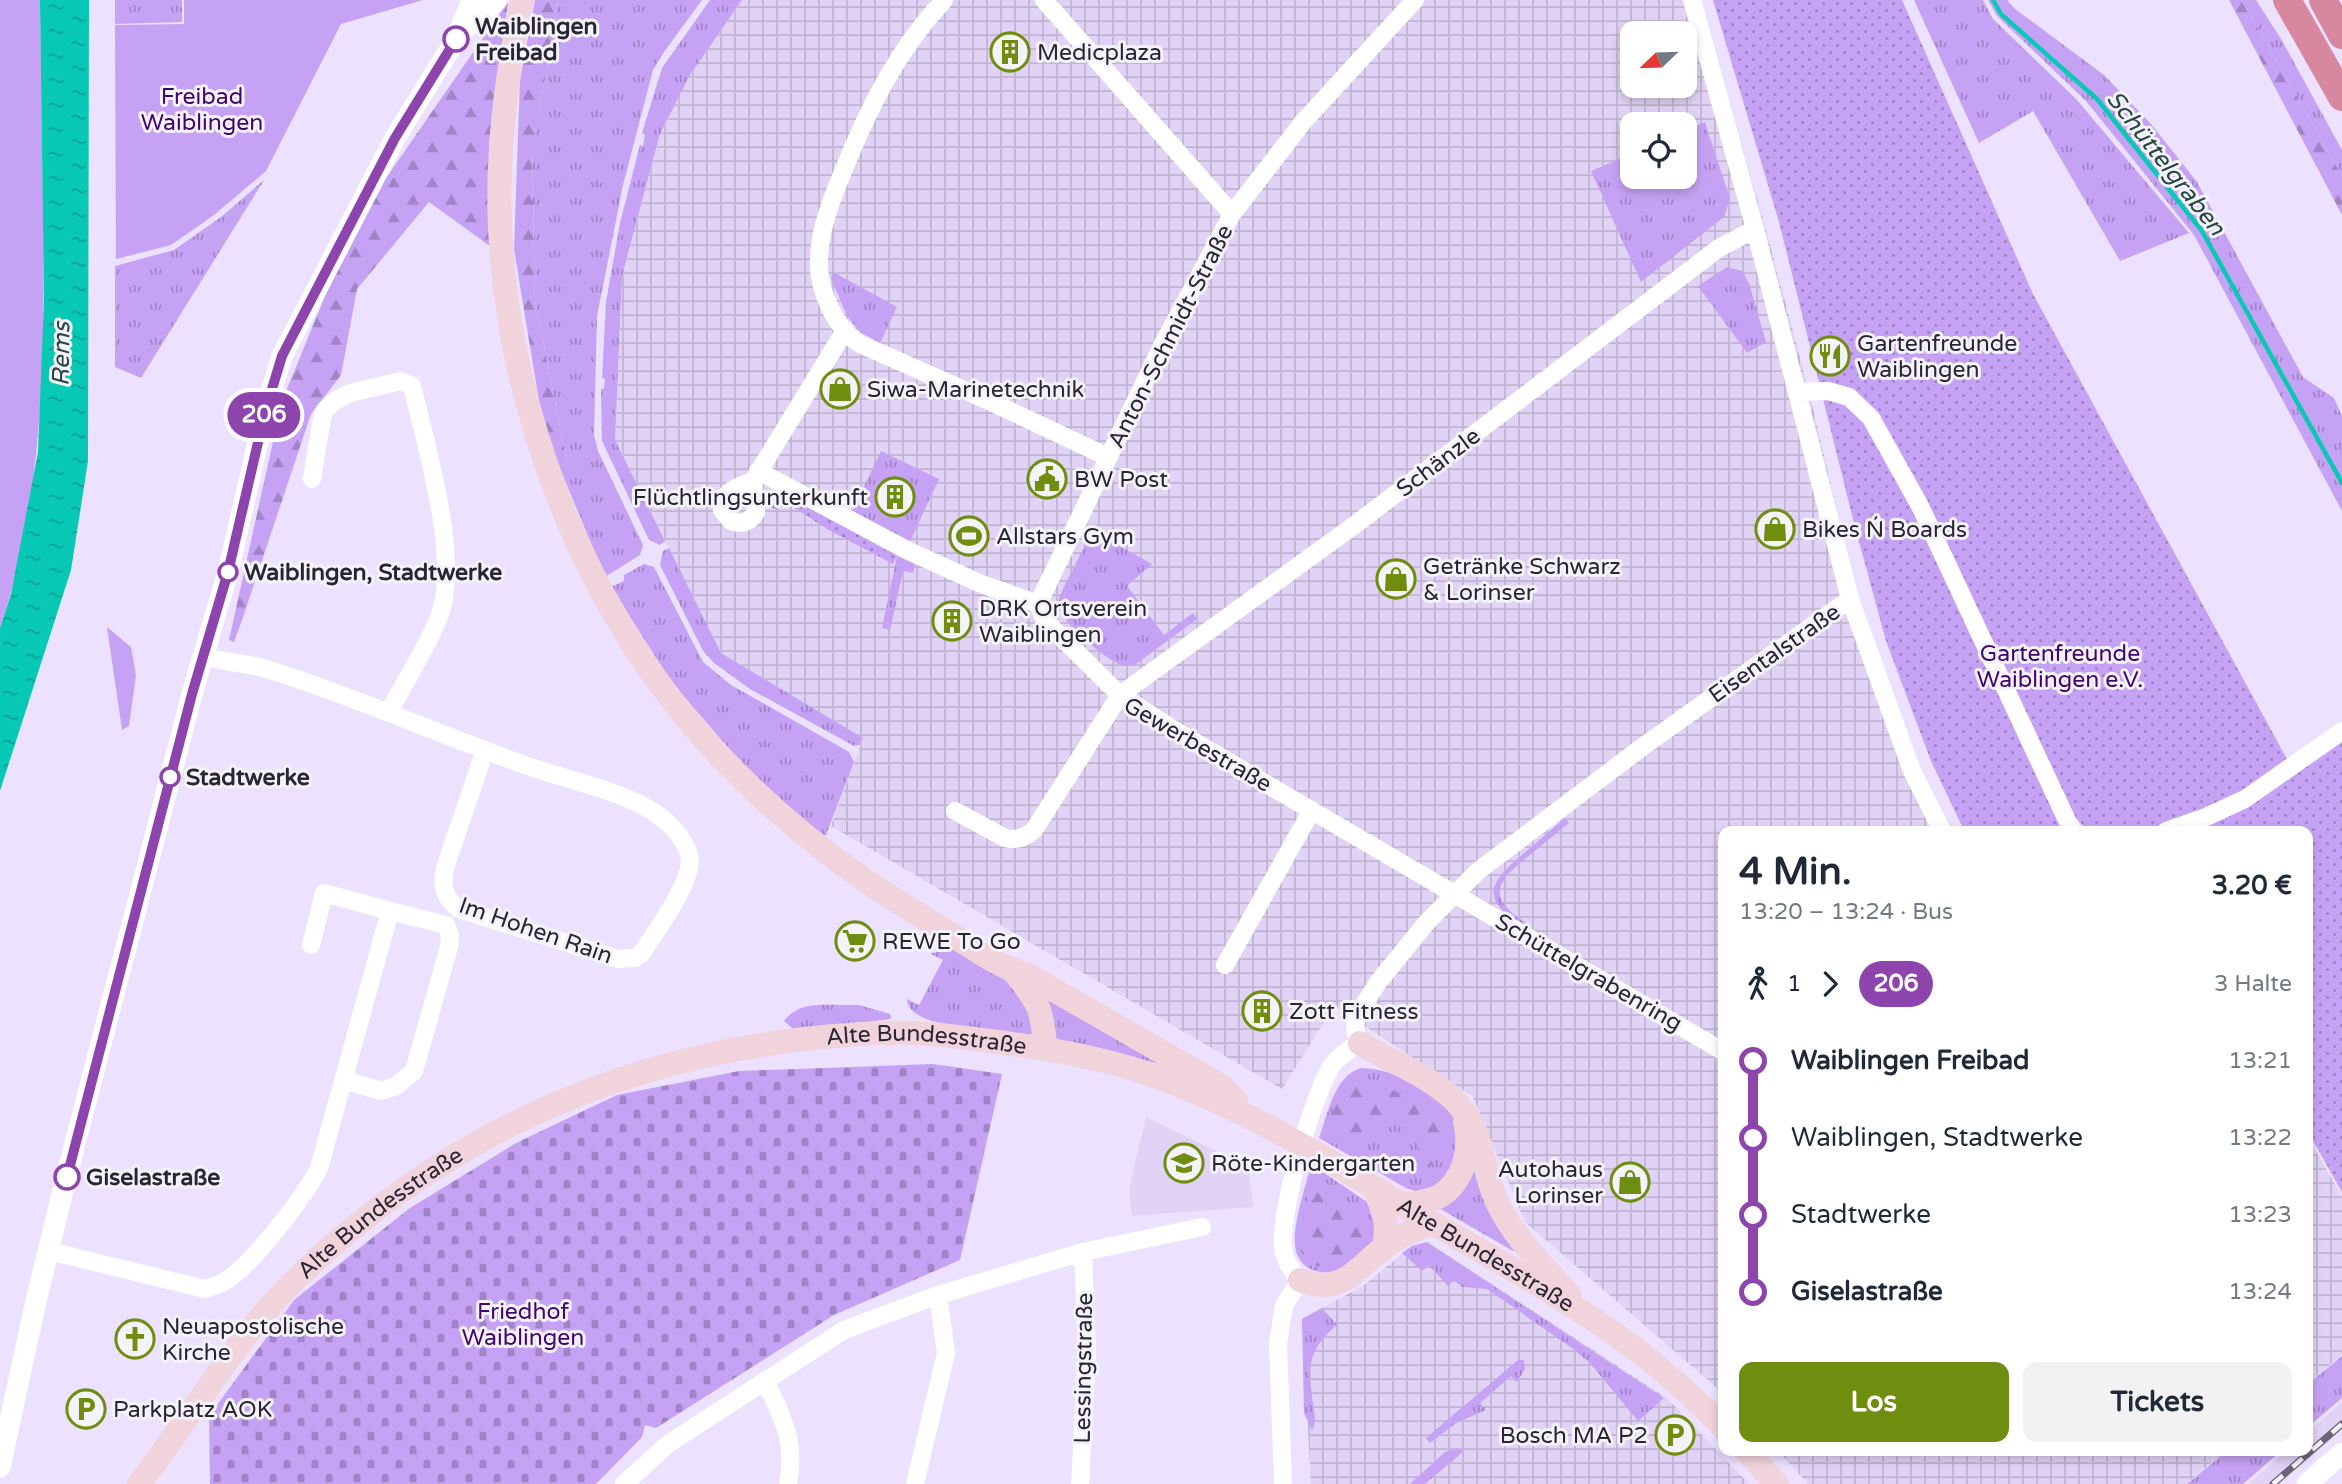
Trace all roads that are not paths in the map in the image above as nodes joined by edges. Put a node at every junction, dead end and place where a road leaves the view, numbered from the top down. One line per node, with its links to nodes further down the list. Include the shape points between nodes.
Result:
1 (472, 0): 12 (street)
2 (497, 0): 12 (street)
3 (522, 0): 36 (main road, via 510,57 500,149 501,238 509,316 518,365 558,497 598,585 639,655 745,781 826,853)
4 (944, 0): 16 (street, via 877,94 831,201 818,264 825,295)
5 (1044, 0): 14 (street, Anton-Schmidt-Straße)
6 (1415, 0): 14 (street, Anton-Schmidt-Straße, via 1303,121)
7 (1692, 0): 15 (street, Eisentalstraße)
8 (2267, 0): 13 (highway)
9 (2287, 0): 13 (highway)
10 (2323, 0): 11 (highway)
11 (2342, 35)
12 (456, 39): 22 (street, via 395,138 282,356)
13 (2339, 91)
14 (1232, 214): 18 (street, Anton-Schmidt-Straße)
15 (1755, 229): 17 (street, Eisentalstraße); 23 (street, Schänzle, via 1719,248 1356,524)
16 (844, 332): 18 (street, Anton-Schmidt-Straße, via 860,344); 21 (street, via 756,476 979,583)
17 (1797, 392): 20 (street, Eisentalstraße); 30 (street, via 1828,391 1849,397 1871,418 1920,506)
18 (1108, 457): 21 (street, Anton-Schmidt-Straße)
19 (312, 479): 24 (street, via 325,410 350,393 401,381 412,386 447,555 445,586 440,616)
20 (1850, 599): 29 (street, via 1912,771); 32 (street, Eisentalstraße, via 1536,825)
21 (1038, 604): 23 (street, via 1054,630)
22 (204, 656): 24 (street, Im Hohen Rain, via 262,667); 48 (street)
23 (1120, 695): 27 (street, Gewerbestraße); 28 (street, Gewerbestraße, via 1027,836 1005,838)
24 (389, 712): 26 (street, Im Hohen Rain)
25 (2342, 731): 31 (street, via 2245,799)
26 (485, 750): 26 (street, Im Hohen Rain, via 445,868 442,882 448,898 459,909 618,959 641,954 687,875 690,856 678,834 638,804)
27 (1312, 810): 32 (street, Gewerbestraße); 35 (street)
28 (955, 811)
29 (1940, 826)
30 (2070, 826)
31 (2180, 826)
32 (1454, 894): 37 (street, Eisentalstraße, via 1360,1009 1355,1030); 39 (street, Schüttelgrabenring)
33 (390, 911): 34 (street, via 324,893); 40 (street); 40 (street, via 446,925 449,947 414,1071 381,1091)
34 (311, 945)
35 (1225, 965)
36 (1013, 971): 38 (main road, via 1041,1011); 42 (main road, via 1026,974 1223,1087)
37 (1360, 1043): 41 (main road, via 1434,1085); 50 (street, via 1332,1067 1291,1186 1284,1254)
38 (1045, 1048): 42 (main road, Alte Bundesstraße, via 1143,1072); 55 (main road, Alte Bundesstraße, via 900,1032 772,1043 679,1061 612,1082 513,1123 394,1194 296,1280 228,1357)
39 (1718, 1048)
40 (344, 1080): 48 (street, via 310,1187 240,1270 219,1285 205,1289)
41 (1461, 1108): 44 (main road, via 1468,1152 1453,1184 1429,1200); 52 (main road, via 1480,1139 1491,1185 1505,1217)
42 (1254, 1119): 43 (main road, Alte Bundesstraße)
43 (1374, 1188): 44 (main road, Alte Bundesstraße); 47 (main road, via 1386,1215)
44 (1402, 1205): 45 (main road, Alte Bundesstraße)
45 (1432, 1223): 47 (main road); 52 (main road, Alte Bundesstraße)
46 (1202, 1227): 49 (street)
47 (1384, 1248): 50 (main road, via 1342,1281 1312,1285)
48 (48, 1251): 58 (street)
49 (1083, 1252): 51 (street); 64 (street, Lessingstraße, via 1087,1353)
50 (1300, 1280): 65 (street, via 1284,1306 1278,1343)
51 (938, 1294): 53 (street, via 844,1330); 63 (street, via 946,1353)
52 (1585, 1315): 54 (main road, Alte Bundesstraße, via 1651,1361)
53 (766, 1382): 61 (street, via 668,1444); 62 (street, via 789,1433)
54 (1718, 1422)
55 (169, 1446): 59 (main road, Alte Bundesstraße); 60 (main road, Alte Bundesstraße)
56 (2342, 1454): 67 (street)
57 (1751, 1456): 66 (main road)
58 (0, 1466)
59 (138, 1484)
60 (150, 1484)
61 (624, 1484)
62 (788, 1484)
63 (915, 1484)
64 (1080, 1484)
65 (1283, 1484)
66 (1777, 1484)
67 (2307, 1484)

